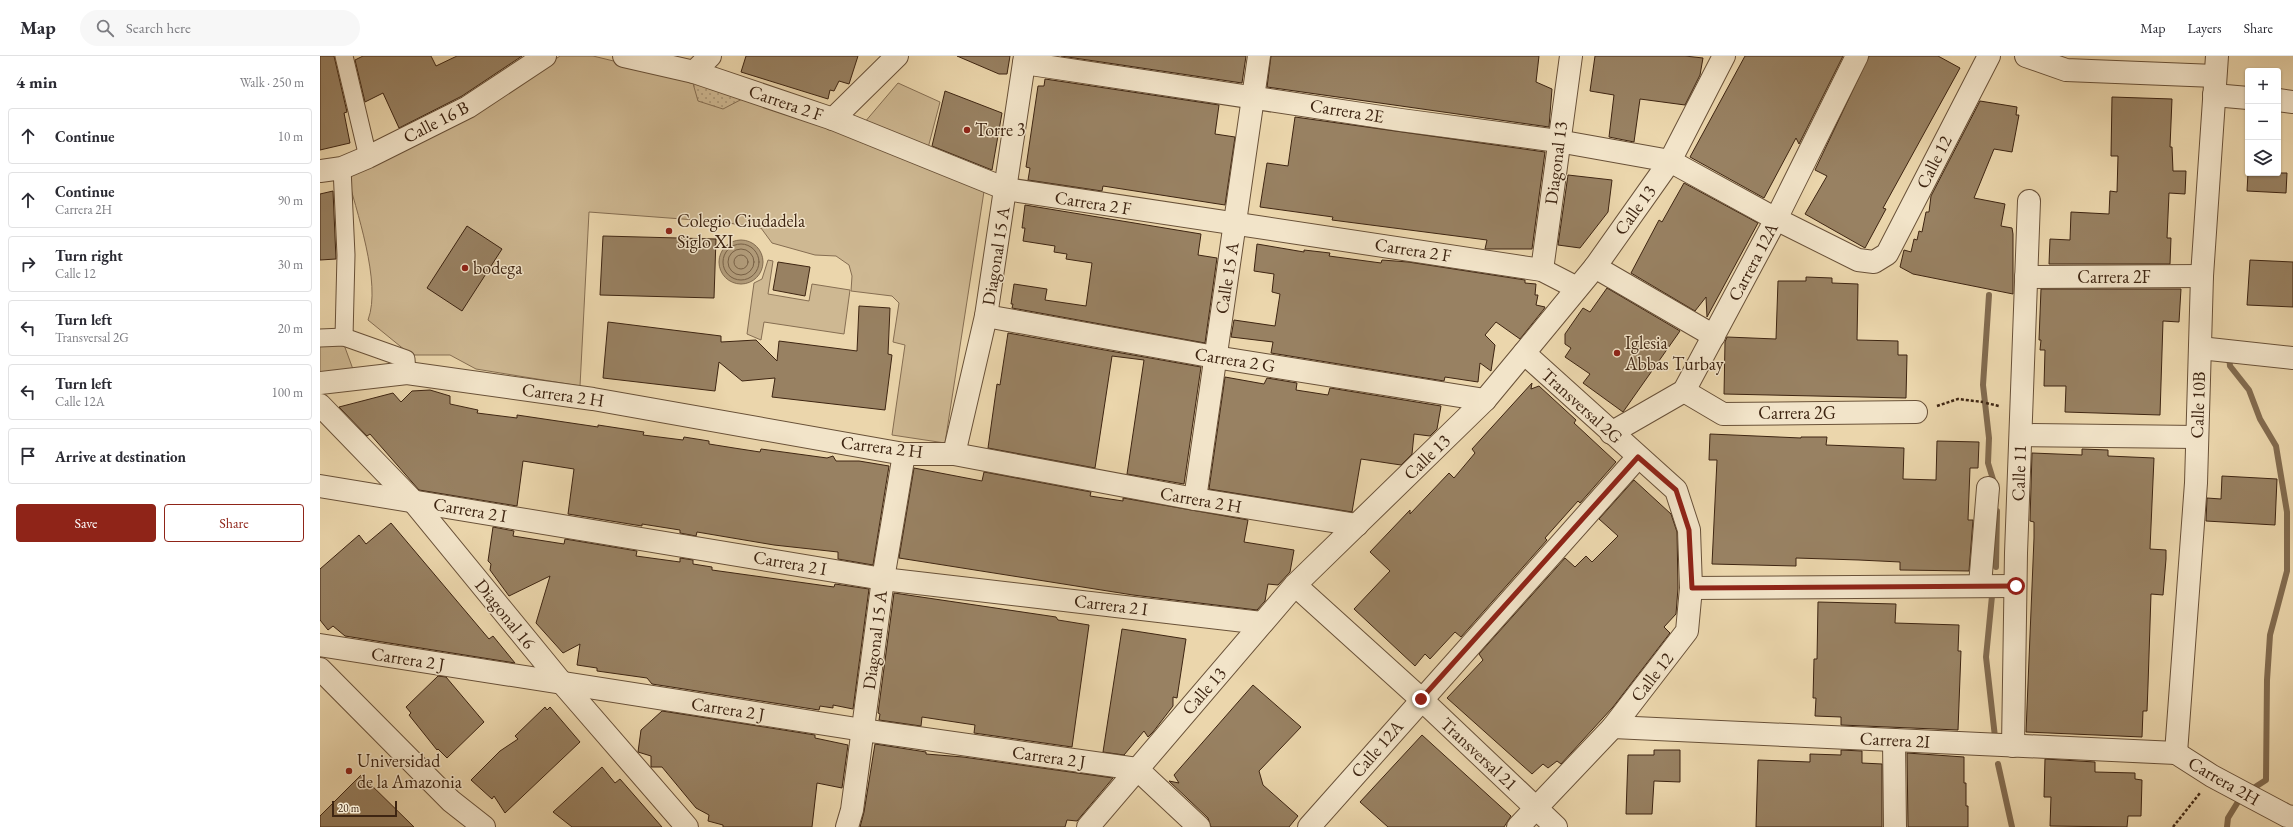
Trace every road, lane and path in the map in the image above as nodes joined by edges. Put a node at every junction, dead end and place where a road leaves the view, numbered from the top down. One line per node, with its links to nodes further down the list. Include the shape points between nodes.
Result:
1 (344, 56): 21 (street)
2 (545, 56): 21 (street, Calle 16 B, via 468,107)
3 (624, 56): 13 (street, Carrera 2 F)
4 (710, 56): 13 (street)
5 (897, 56): 19 (street)
6 (1259, 56): 15 (street, Calle 15 A)
7 (1571, 56): 20 (street, Diagonal 13)
8 (1724, 56): 22 (street, Calle 13)
9 (1857, 56): 27 (street, Carrera 12A)
10 (1989, 56): 27 (street, Calle 12, via 1887,254 1874,262 1858,260)
11 (2026, 56): 14 (street, via 2066,70)
12 (1024, 60): 15 (street, Carrera 2E); 25 (street, Diagonal 15 A)
13 (694, 72): 19 (street, Carrera 2 F)
14 (2216, 76): 16 (street); 31 (street, Calle 10B)
15 (1252, 96): 20 (street, Carrera 2E, via 1401,120); 28 (street, Calle 15 A)
16 (2245, 96)
17 (2281, 100): 18 (street)
18 (2293, 102)
19 (833, 119): 25 (street, Carrera 2 F)
20 (1558, 141): 22 (street, Carrera 2E); 30 (street, Diagonal 13)
21 (368, 157): 23 (street, Calle 16 B)
22 (1670, 161): 27 (street, Carrera 2E); 29 (street, Calle 13)
23 (342, 168): 24 (street, Calle 16 B); 36 (street, via 346,255)
24 (320, 171)
25 (1006, 189): 28 (street, Carrera 2 F); 34 (street, Diagonal 15 A)
26 (2029, 201): 32 (street, Calle 11)
27 (1776, 219): 35 (street, Carrera 12A)
28 (1235, 225): 30 (street, Carrera 2 F); 40 (street, Calle 15 A)
29 (1595, 267): 33 (street, Calle 13); 35 (street)
30 (1542, 270): 33 (street, Carrera 2 F)
31 (2202, 276): 32 (street, Carrera 2F); 38 (street, Calle 10B)
32 (2026, 278): 50 (street, Calle 11)
33 (1577, 288): 39 (street, Calle 13)
34 (986, 316): 40 (street, Carrera 2 G); 53 (street, Diagonal 15 A)
35 (1714, 336): 44 (street, Carrera 12A)
36 (344, 337): 37 (street); 42 (street, via 406,359)
37 (320, 338)
38 (2200, 348): 41 (street); 51 (street, Calle 10B)
39 (1524, 353): 45 (street, Calle 13); 49 (street, Transversal 2G)
40 (1215, 357): 45 (street, Carrera 2 G); 58 (street, Calle 15 A)
41 (2293, 358)
42 (407, 373): 43 (street, Carrera 2 H); 52 (street, Carrera 2 H, via 593,399)
43 (320, 383)
44 (1684, 391): 48 (street, Carrera 2G, via 1723,414); 49 (street)
45 (1485, 400): 60 (street, Calle 13)
46 (1983, 402): 48 (path, via 1958,399)
47 (320, 405): 59 (street, Diagonal 16)
48 (1916, 412)
49 (1611, 433): 54 (street, Transversal 2G)
50 (2020, 435): 51 (street); 64 (street, Calle 11)
51 (2197, 437): 75 (street, Calle 10B)
52 (904, 454): 53 (street, Carrera 2 H); 61 (street, Diagonal 15 A)
53 (954, 454): 58 (street, Carrera 2 H)
54 (1638, 457): 57 (street, Transversal 2G); 70 (street, Calle 12A)
55 (320, 486): 59 (street, Carrera 2 I)
56 (1988, 488): 63 (street)
57 (1676, 490): 65 (street, Calle 12, via 1689,530)
58 (1195, 499): 60 (street, Carrera 2 H)
59 (412, 500): 61 (street, Carrera 2 I); 69 (street, Diagonal 16)
60 (1357, 525): 62 (street, Calle 13)
61 (883, 579): 66 (street, Carrera 2 I); 72 (street, Diagonal 15 A)
62 (1295, 585): 66 (street, Calle 13); 70 (street, Transversal 21)
63 (1980, 585): 64 (street); 65 (street)
64 (2016, 586): 74 (street, Calle 11)
65 (1692, 588): 71 (street, Calle 12, via 1687,631)
66 (1262, 623): 76 (street, Calle 13)
67 (320, 645): 69 (street, Carrera 2 J)
68 (320, 669): 80 (street, via 452,801)
69 (562, 683): 72 (street, Carrera 2 J); 81 (street, Diagonal 16)
70 (1421, 699): 78 (street, Transversal 21); 85 (street, Calle 12A)
71 (1613, 727): 73 (street, Carrera 2I); 78 (street, Calle 12)
72 (863, 730): 76 (street, Carrera 2 J); 82 (street, Diagonal 15 A, via 852,810)
73 (1894, 740): 74 (street, Carrera 2I); 88 (street)
74 (2013, 746): 75 (street, Carrera 2I)
75 (2176, 753): 77 (street, Carrera 2H)
76 (1137, 769): 83 (street, Calle 13); 84 (street)
77 (2212, 776): 79 (street, Carrera 2H); 89 (path)
78 (1536, 808): 86 (street, Calle 12); 87 (street, Transversal 21)
79 (2289, 820)
80 (484, 827)
81 (687, 827)
82 (847, 827)
83 (1088, 827)
84 (1199, 827)
85 (1309, 827)
86 (1518, 827)
87 (1556, 827)
88 (1895, 827)
89 (2173, 827)

